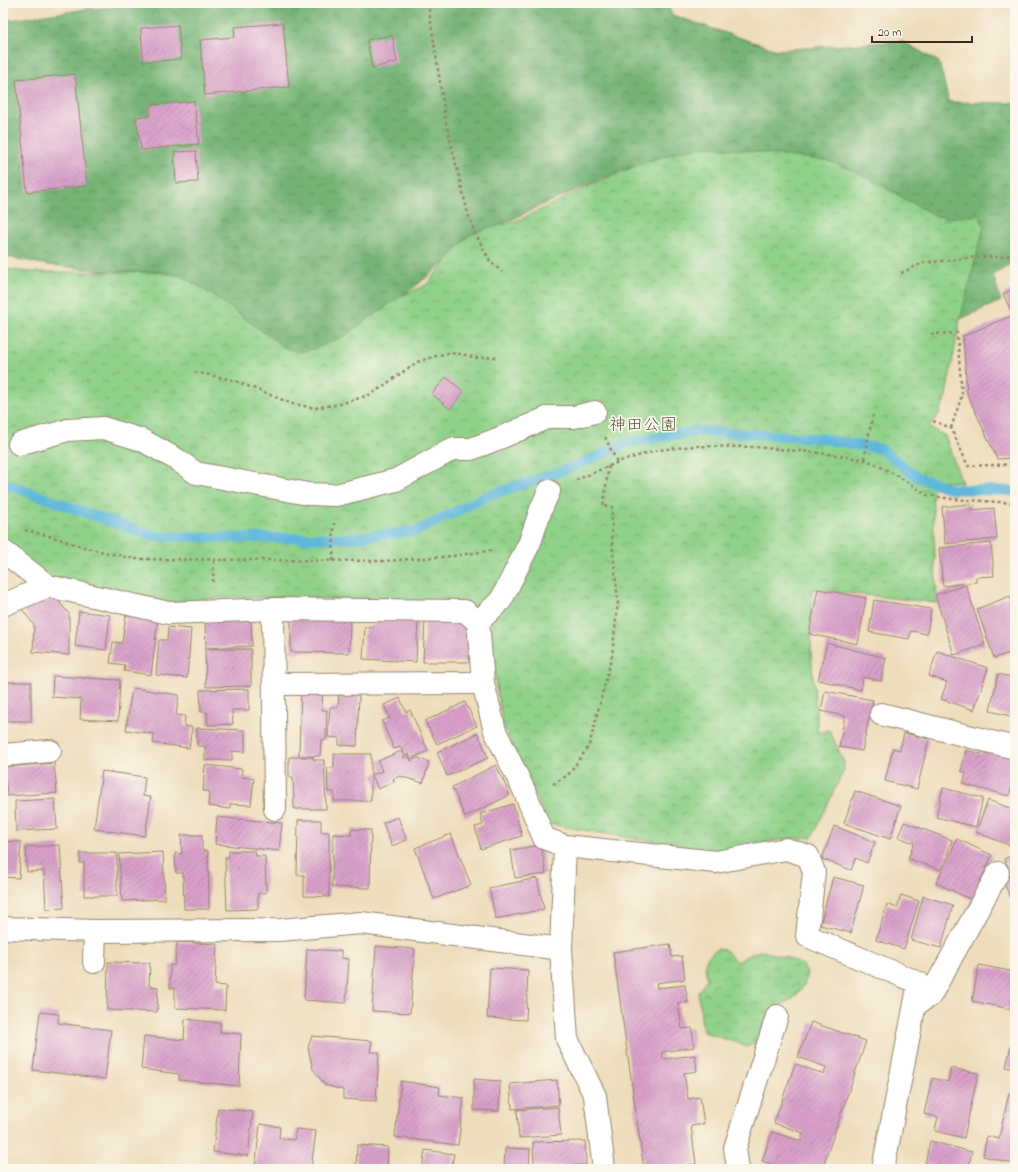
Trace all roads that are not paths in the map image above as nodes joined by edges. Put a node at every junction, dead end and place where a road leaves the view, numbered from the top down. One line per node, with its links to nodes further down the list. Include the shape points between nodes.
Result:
1 (595, 412): 2 (street, via 574,417 549,417 471,449 453,449 396,480 336,495 308,494 196,473 142,440 103,428 68,430)
2 (19, 444)
3 (549, 491): 8 (street, via 530,542 501,600)
4 (3, 551): 5 (street)
5 (48, 586): 6 (street); 7 (street, via 169,613)
6 (3, 605)
7 (273, 609): 8 (street, via 465,611); 10 (street)
8 (478, 622): 9 (street)
9 (483, 683): 10 (street); 16 (street, via 495,731 544,838)
10 (275, 684): 15 (street)
11 (881, 714): 12 (street)
12 (1015, 748)
13 (50, 751): 14 (street)
14 (3, 754)
15 (275, 809)
16 (565, 846): 20 (street); 22 (street, via 716,862 786,849 808,856 814,872 807,936 919,983)
17 (998, 873): 22 (street, via 930,996)
18 (3, 928): 19 (street)
19 (95, 932): 20 (street, via 280,930 361,923); 21 (street)
20 (561, 949): 24 (street, via 567,1039 595,1096)
21 (94, 962)
22 (916, 1004): 26 (street)
23 (778, 1016): 25 (street, via 735,1148)
24 (604, 1169)
25 (738, 1169)
26 (883, 1169)

